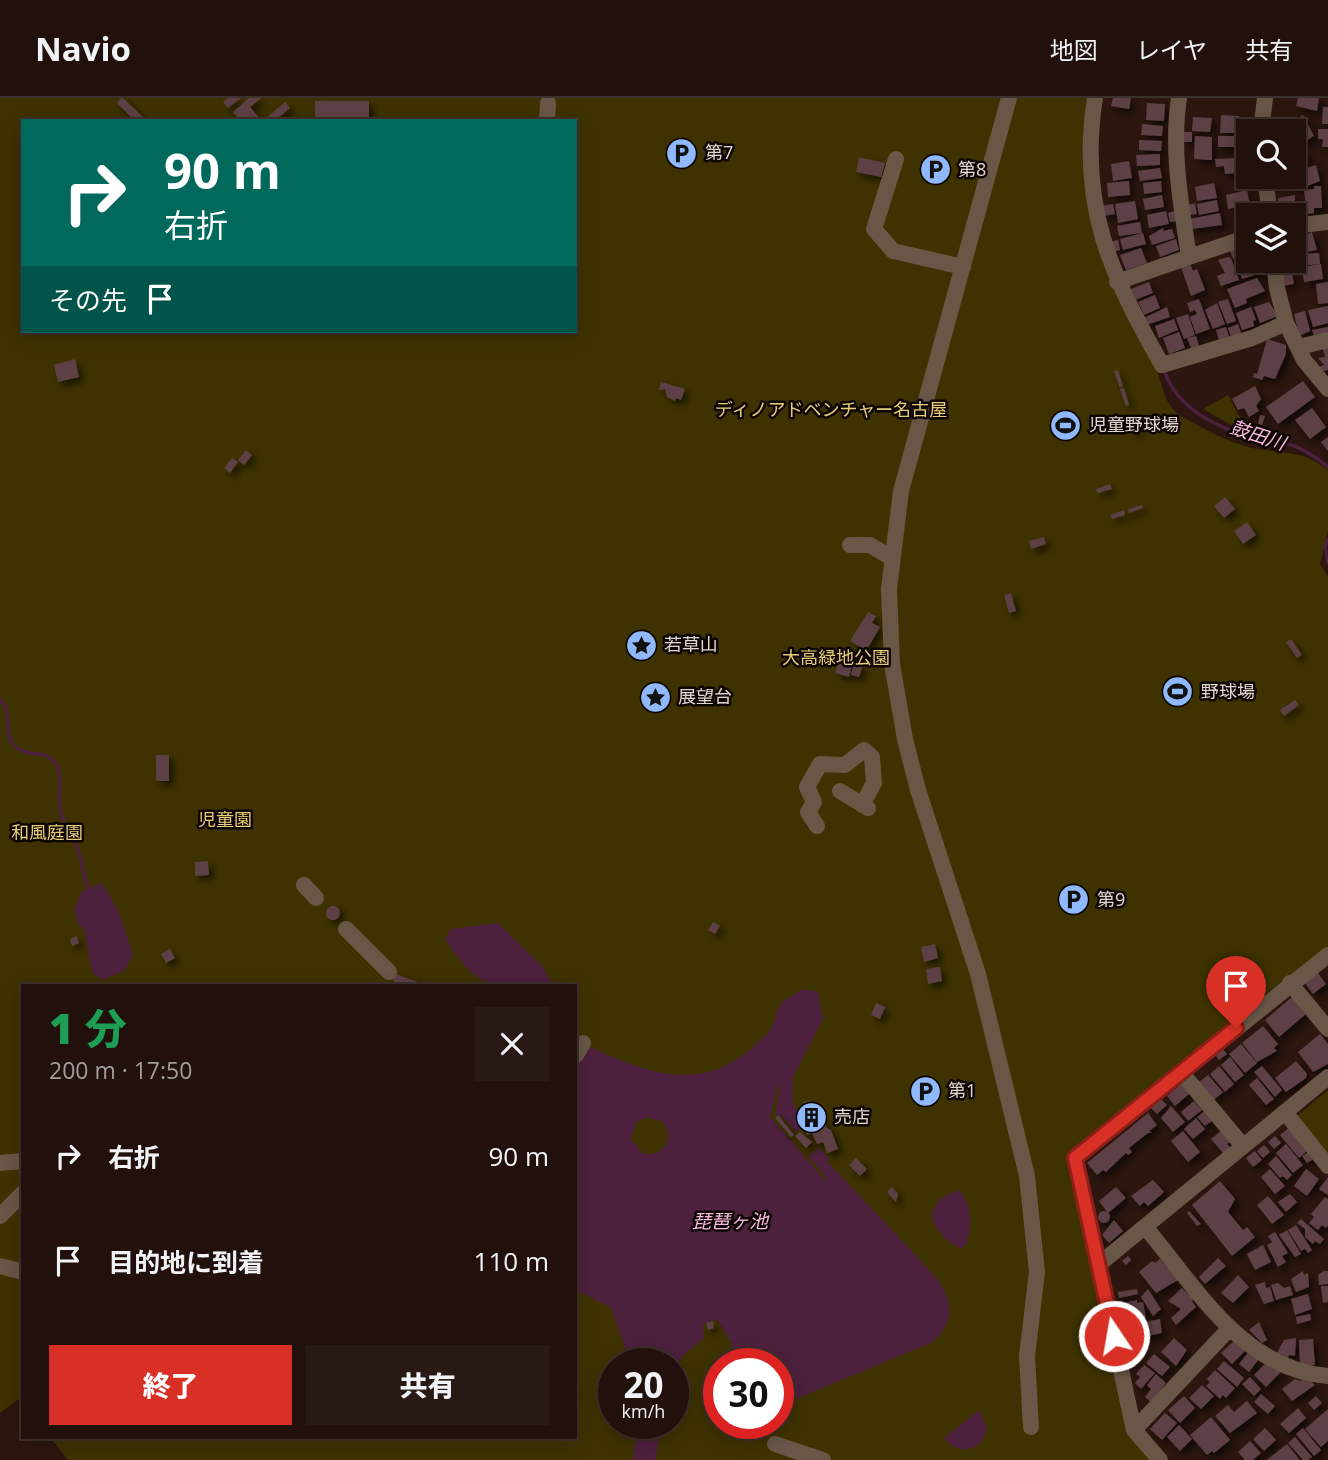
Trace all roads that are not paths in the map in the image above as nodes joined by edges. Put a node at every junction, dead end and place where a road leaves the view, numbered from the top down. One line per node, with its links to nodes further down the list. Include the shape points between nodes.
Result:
1 (1009, 98): 13 (street)
2 (1095, 98): 15 (street, via 1092,179 1101,236)
3 (1179, 98): 12 (street, via 1177,177)
4 (1265, 98): 7 (street)
5 (548, 103): 6 (street)
6 (547, 119)
7 (1262, 119)
8 (896, 159): 13 (street, via 874,229 893,251)
9 (1328, 222): 10 (street)
10 (1306, 225)
11 (1236, 241): 12 (street)
12 (1189, 257): 15 (street)
13 (963, 267): 21 (street, via 901,491)
14 (1275, 273): 16 (street)
15 (1117, 282): 16 (street, via 1162,365)
16 (1286, 323): 18 (street)
17 (1328, 340): 18 (street)
18 (1299, 347): 19 (street, via 1312,374)
19 (1328, 389)
20 (850, 545): 21 (street, via 870,545)
21 (892, 558): 46 (street, via 892,664 905,738 978,974 1034,1228 1037,1272 1027,1356)
22 (840, 791): 23 (street, via 865,806 874,783 872,757 864,750 845,765 820,764 807,787 814,802 808,812)
23 (817, 826)
24 (304, 886): 25 (street)
25 (316, 898)
26 (346, 929): 28 (street)
27 (1328, 955): 29 (street)
28 (389, 972)
29 (1290, 983): 30 (street); 31 (street)
30 (1328, 1029)
31 (1181, 1072): 34 (street); 41 (street, via 1075,1158)
32 (1328, 1077): 33 (street)
33 (1285, 1112): 34 (street); 37 (street)
34 (1242, 1146): 40 (street)
35 (21, 1161): 36 (street)
36 (0, 1163)
37 (1328, 1166)
38 (21, 1195): 39 (street)
39 (0, 1216)
40 (1146, 1228): 41 (street); 44 (street)
41 (1098, 1265): 47 (street)
42 (0, 1266): 43 (street)
43 (21, 1271)
44 (1229, 1329): 45 (street, via 1272,1359); 47 (street)
45 (1326, 1381)
46 (1031, 1427)
47 (1134, 1430): 50 (street)
48 (775, 1444): 49 (street)
49 (823, 1460)
50 (1160, 1460)

